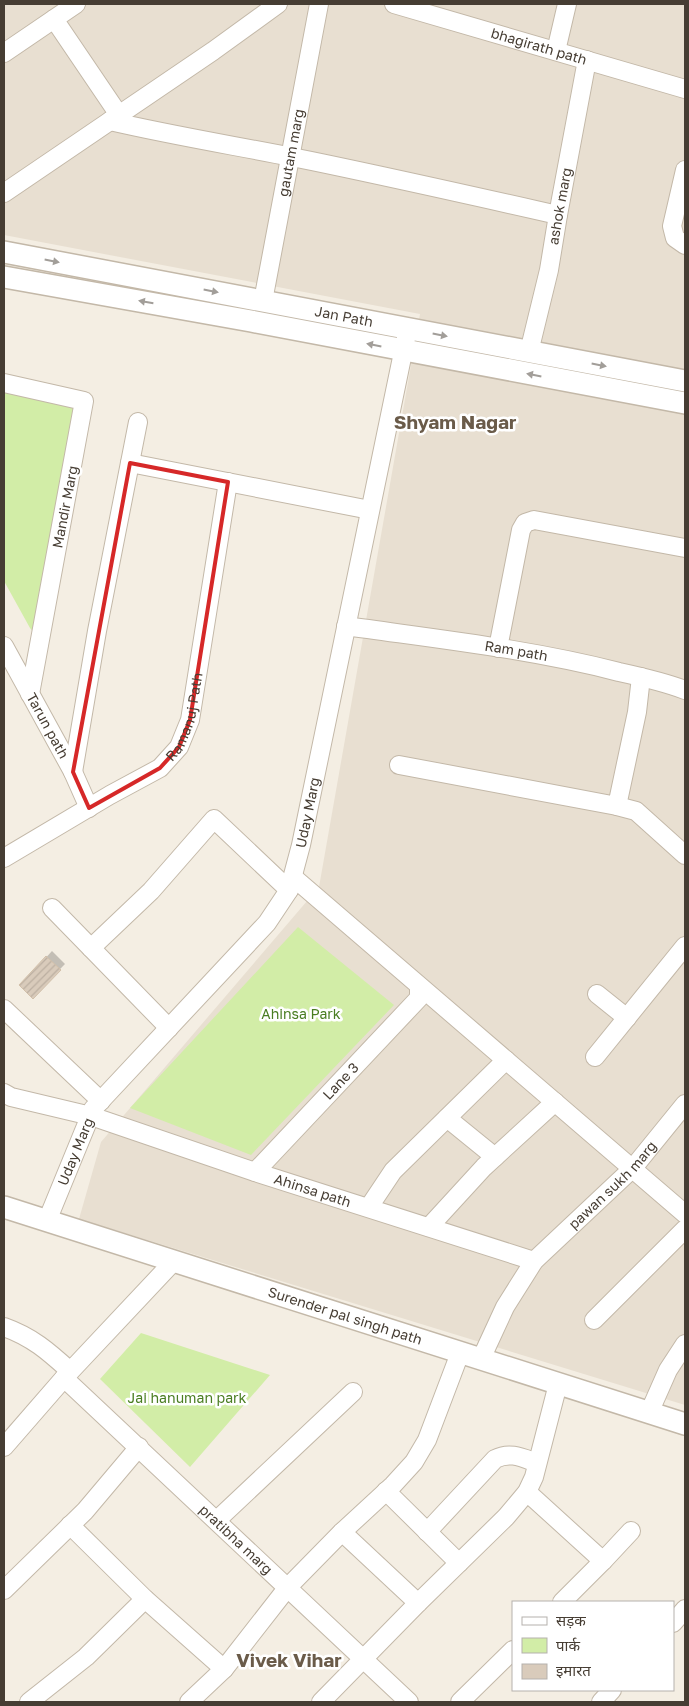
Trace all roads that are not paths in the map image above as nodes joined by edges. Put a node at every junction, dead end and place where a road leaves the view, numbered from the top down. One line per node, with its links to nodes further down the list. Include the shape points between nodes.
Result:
1 (76, 4): 7 (street)
2 (278, 4): 12 (street)
3 (319, 4): 13 (street, gautam marg)
4 (394, 4): 6 (street, bhagirath path)
5 (567, 4): 8 (street)
6 (452, 12): 8 (street, bhagirath path)
7 (54, 19): 9 (street); 12 (street)
8 (556, 51): 10 (street, bhagirath path)
9 (4, 53)
10 (587, 60): 11 (street, bhagirath path); 16 (street, ashok marg)
11 (685, 89)
12 (115, 118): 13 (street, via 163,133); 15 (street)
13 (290, 156): 16 (street); 20 (street, gautam marg)
14 (685, 170): 17 (street, via 672,226 675,238)
15 (4, 193)
16 (558, 215): 23 (street, ashok marg, via 549,270)
17 (685, 245)
18 (4, 252): 20 (street, Jan Path, one-way to 20)
19 (4, 277): 22 (street, Jan Path, one-way to 19)
20 (262, 301): 21 (street, Jan Path)
21 (408, 329): 22 (street, Uday Marg); 23 (street, Jan Path, one-way to 23)
22 (404, 350): 26 (street, Jan Path, one-way to 22); 30 (street, Uday Marg)
23 (529, 352): 24 (street, Jan Path, one-way to 24)
24 (685, 381)
25 (4, 383): 37 (street, Mandir Marg, via 84,401)
26 (685, 403)
27 (138, 422): 28 (street)
28 (130, 463): 29 (street); 39 (street)
29 (228, 482): 30 (street); 41 (street, Ramanuj Path, via 190,720 179,747 160,768)
30 (370, 510): 32 (street, Uday Marg)
31 (685, 548): 34 (street, via 534,520 525,523 520,530)
32 (346, 626): 34 (street, Ram path); 44 (street, Uday Marg)
33 (4, 646): 37 (street, Tarun path)
34 (498, 648): 35 (street, Ram path, via 582,662)
35 (641, 677): 36 (street, Ram path); 40 (street)
36 (685, 690)
37 (30, 694): 39 (street, Tarun path)
38 (398, 765): 40 (street)
39 (73, 772): 41 (street, Tarun path)
40 (617, 806): 42 (street, via 636,811)
41 (89, 808): 43 (street, Ramanuj Path)
42 (685, 855)
43 (4, 858)
44 (291, 884): 47 (street, via 214,820 151,891); 48 (street); 52 (street, Uday Marg, via 267,923)
45 (52, 908): 47 (street)
46 (685, 946): 51 (street)
47 (91, 948): 52 (street)
48 (419, 986): 54 (street); 63 (street, Lane 3, via 419,998)
49 (597, 994): 51 (street)
50 (4, 1009): 56 (street)
51 (627, 1018): 53 (street)
52 (168, 1028): 56 (street, Uday Marg)
53 (595, 1057)
54 (506, 1060): 57 (street); 60 (street)
55 (4, 1093): 59 (street, Ahinsa path)
56 (101, 1101): 59 (street, Uday Marg)
57 (555, 1102): 61 (street); 62 (street)
58 (685, 1104): 62 (street, pawan sukh marg)
59 (91, 1116): 63 (street, Ahinsa path); 67 (street, Uday Marg)
60 (447, 1118): 61 (street); 65 (street, via 393,1172)
61 (495, 1157): 68 (street)
62 (633, 1168): 66 (street); 71 (street, pawan sukh marg)
63 (255, 1172): 65 (street, Ahinsa path)
64 (4, 1207): 67 (street, Surender pal singh path)
65 (369, 1207): 68 (street, Ahinsa path)
66 (685, 1214)
67 (47, 1221): 70 (street, Surender pal singh path)
68 (429, 1227): 71 (street, Ahinsa path)
69 (685, 1229): 72 (street)
70 (174, 1261): 75 (street, Surender pal singh path); 77 (street)
71 (534, 1261): 76 (street, pawan sukh marg, via 505,1307)
72 (594, 1320)
73 (4, 1327): 77 (street, pratibha marg, via 43,1347)
74 (685, 1344): 80 (street, via 668,1370)
75 (460, 1353): 76 (street, Surender pal singh path); 85 (street, via 427,1440 414,1462)
76 (481, 1359): 78 (street, Surender pal singh path)
77 (67, 1374): 82 (street); 83 (street, pratibha marg)
78 (558, 1384): 80 (street, Surender pal singh path); 84 (street)
79 (353, 1392): 87 (street)
80 (649, 1412): 81 (street, Surender pal singh path)
81 (685, 1424)
82 (4, 1447)
83 (139, 1447): 87 (street, pratibha marg); 88 (street)
84 (537, 1463): 86 (street); 91 (street, via 513,1455 495,1459)
85 (386, 1491): 90 (street); 91 (street)
86 (527, 1492): 92 (street); 93 (street, via 506,1518)
87 (217, 1520): 94 (street, pratibha marg)
88 (70, 1525): 95 (street); 96 (street)
89 (632, 1531): 92 (street)
90 (342, 1532): 94 (street); 98 (street)
91 (427, 1532): 93 (street)
92 (603, 1561): 97 (street)
93 (459, 1564): 98 (street)
94 (288, 1587): 102 (street, pratibha marg); 103 (street)
95 (4, 1590)
96 (145, 1599): 103 (street); 105 (street, via 86,1657)
97 (563, 1601)
98 (418, 1603): 102 (street)
99 (685, 1609): 100 (street)
100 (674, 1622)
101 (512, 1651): 109 (street)
102 (363, 1658): 107 (street); 108 (street, pratibha marg)
103 (224, 1669): 106 (street)
104 (611, 1691): 110 (street)
105 (29, 1702)
106 (190, 1702)
107 (321, 1702)
108 (409, 1702)
109 (460, 1702)
110 (601, 1702)

